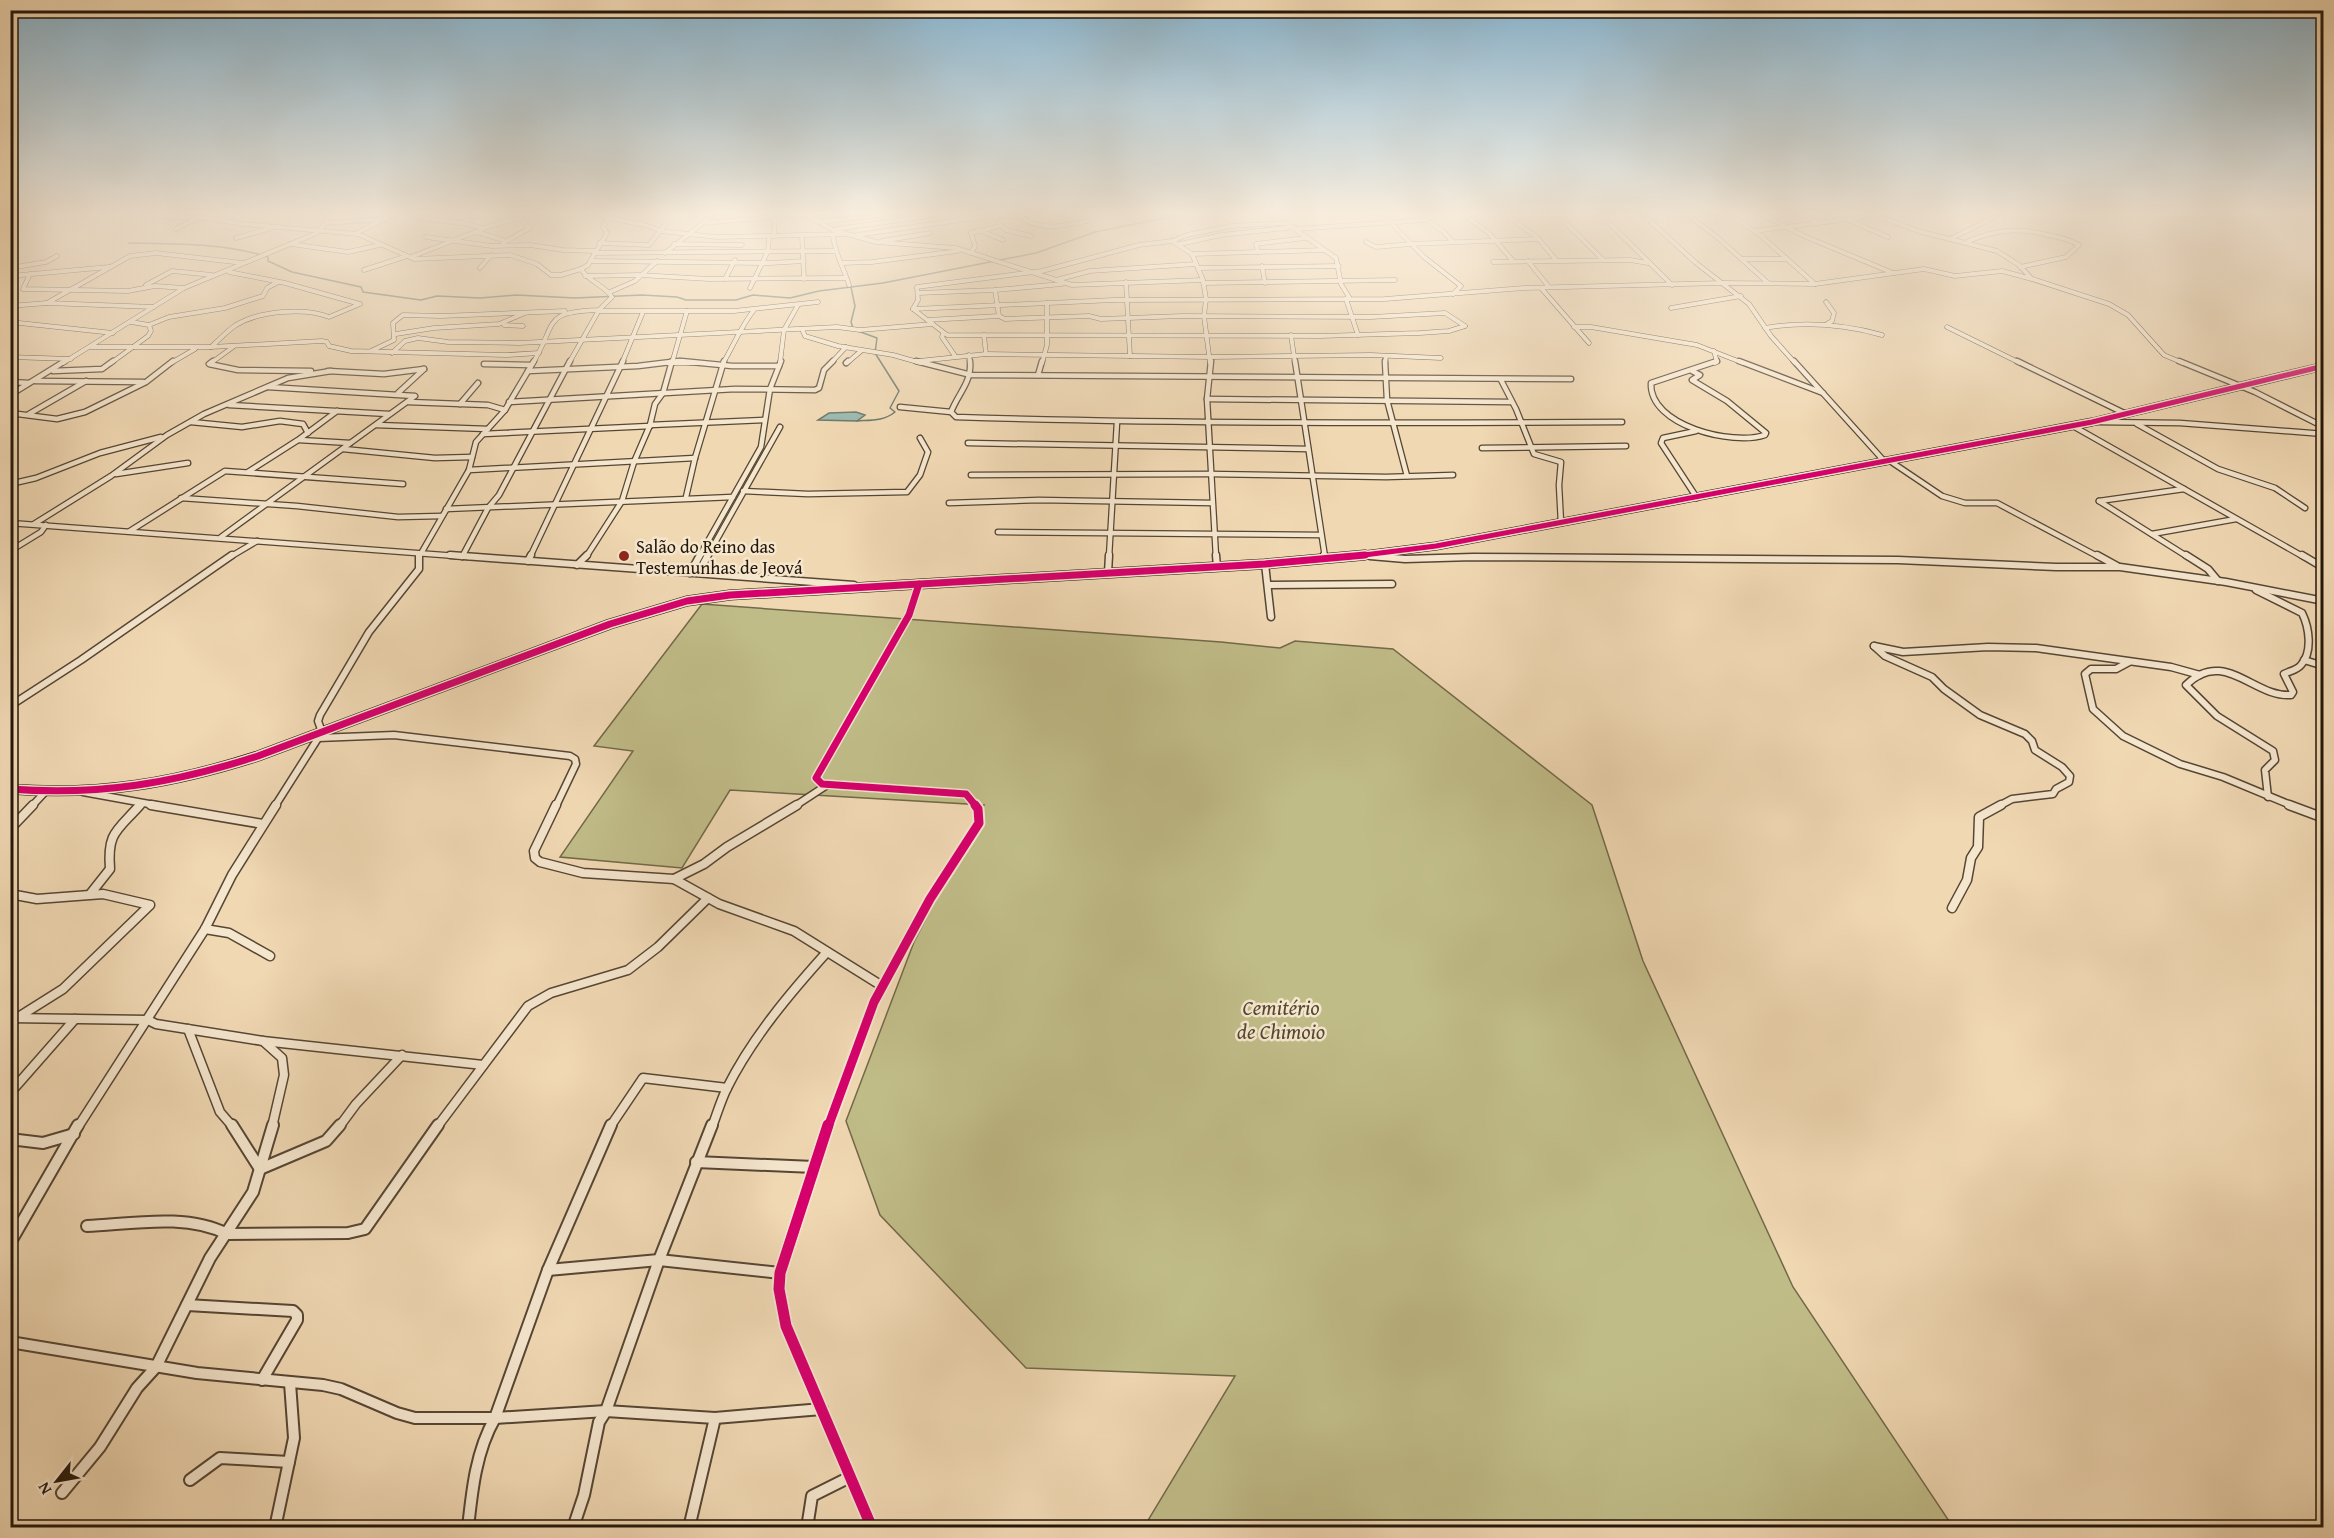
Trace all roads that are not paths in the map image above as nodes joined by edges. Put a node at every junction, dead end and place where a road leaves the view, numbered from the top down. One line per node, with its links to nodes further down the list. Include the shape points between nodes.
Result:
1 (1126, 282): 43 (street)
2 (1203, 282): 42 (street)
3 (1341, 282): 41 (street)
4 (26, 283): 35 (street, via 23,289)
5 (81, 283): 35 (street)
6 (151, 283): 31 (street)
7 (196, 283): 32 (street)
8 (277, 283): 75 (street, via 263,296 243,303 174,316)
9 (281, 283): 102 (street, via 360,304 329,317 315,312 269,314 238,324)
10 (592, 283): 37 (street)
11 (631, 283): 37 (street)
12 (751, 283): 33 (street)
13 (953, 283): 38 (street, via 918,287)
14 (1063, 283): 27 (street)
15 (1103, 283): 27 (street)
16 (1252, 283): 17 (street)
17 (1266, 283): 18 (street)
18 (1283, 283)
19 (1457, 283): 39 (street, via 1461,286)
20 (1546, 283): 30 (street)
21 (1670, 283): 29 (street)
22 (1722, 283): 23 (street); 29 (street); 40 (street)
23 (1732, 283)
24 (1786, 283): 28 (street)
25 (1824, 283): 28 (street)
26 (2043, 283): 146 (street, via 2116,307 2164,355)
27 (1067, 284): 36 (street)
28 (1815, 284)
29 (1672, 285): 30 (street)
30 (1549, 287): 34 (street)
31 (141, 288): 32 (street); 35 (street)
32 (184, 288): 52 (street)
33 (750, 288)
34 (1541, 288): 39 (street); 77 (street)
35 (68, 290): 46 (street)
36 (995, 290): 38 (street); 51 (street)
37 (610, 292): 57 (street, via 612,297)
38 (918, 292): 54 (street)
39 (1453, 294): 41 (street, via 1385,299)
40 (1741, 296): 53 (street); 79 (street)
41 (1349, 297): 42 (street); 66 (street, via 1346,299)
42 (1206, 299): 43 (street); 65 (street)
43 (1129, 300): 47 (street); 68 (street)
44 (818, 302): 48 (street)
45 (1826, 302): 74 (street, via 1835,315)
46 (47, 303): 49 (street); 52 (street)
47 (1047, 303): 51 (street); 67 (street)
48 (798, 305): 55 (street); 81 (street)
49 (10, 306)
50 (988, 306): 51 (street); 54 (street); 63 (street)
51 (999, 306): 64 (street)
52 (156, 307): 71 (street)
53 (1671, 308)
54 (913, 309): 69 (street)
55 (754, 310): 58 (street); 82 (street)
56 (569, 311): 57 (street); 60 (street); 62 (street)
57 (599, 311): 61 (street); 95 (street)
58 (687, 311): 61 (street); 90 (street)
59 (528, 312): 60 (street); 72 (street); 84 (street, via 403,315 393,323)
60 (552, 312): 62 (street)
61 (643, 312): 94 (street)
62 (557, 316): 96 (street)
63 (968, 316): 64 (street); 69 (street)
64 (999, 316): 67 (street)
65 (1204, 316): 66 (street); 68 (street); 92 (street)
66 (1352, 317): 88 (street); 88 (street, via 1445,313 1465,326 1445,331)
67 (1048, 318): 68 (street); 93 (street)
68 (1128, 318): 91 (street)
69 (927, 320): 73 (street)
70 (10, 322): 83 (street)
71 (131, 322): 75 (street); 83 (street)
72 (501, 324): 76 (street); 84 (street)
73 (933, 324): 80 (street, via 860,330); 85 (street)
74 (1827, 324): 79 (street); 89 (street, via 1849,325)
75 (149, 325): 100 (street, via 150,333)
76 (523, 326)
77 (1574, 327): 97 (street); 105 (street, via 1691,344)
78 (1947, 327): 170 (street)
79 (1766, 328): 152 (street)
80 (802, 329): 81 (street); 103 (street, via 808,337)
81 (784, 330): 82 (street); 127 (street)
82 (738, 332): 90 (street); 124 (street)
83 (113, 333): 99 (street)
84 (396, 334): 106 (street, via 392,342)
85 (944, 334): 86 (street); 111 (street, via 942,337)
86 (984, 335): 93 (street); 109 (street)
87 (1292, 335): 88 (street); 92 (street); 114 (street)
88 (1358, 335)
89 (1882, 335)
90 (681, 336): 94 (street); 121 (street)
91 (1127, 336): 92 (street); 93 (street); 113 (street)
92 (1208, 336): 115 (street)
93 (1046, 337): 112 (street)
94 (631, 338): 95 (street); 126 (street)
95 (582, 340): 96 (street); 129 (street)
96 (543, 342): 107 (street, via 448,342 418,338 405,341); 108 (street)
97 (1589, 343)
98 (234, 346): 102 (street); 106 (street, via 322,341 339,350); 131 (street, via 209,364 238,370)
99 (91, 347): 100 (street); 119 (street)
100 (135, 347): 101 (street); 130 (street, via 100,370)
101 (198, 347): 102 (street); 144 (street)
102 (211, 347)
103 (846, 347): 104 (street); 148 (street, via 824,370 818,389)
104 (861, 351): 120 (street); 122 (street)
105 (1714, 351): 133 (street, via 1717,362); 152 (street)
106 (368, 352): 107 (street)
107 (392, 353): 108 (street)
108 (539, 353): 125 (street)
109 (986, 354): 110 (street); 112 (street)
110 (969, 355): 111 (street); 134 (street)
111 (955, 356): 120 (street)
112 (1042, 356): 113 (street); 135 (street)
113 (1130, 356): 115 (street)
114 (1293, 356): 115 (street); 116 (street); 137 (street)
115 (1211, 357): 136 (street)
116 (1386, 357): 117 (street); 138 (street)
117 (1441, 358)
118 (10, 359): 119 (street)
119 (71, 359): 130 (street)
120 (917, 361): 134 (street)
121 (673, 363): 124 (street); 126 (street); 151 (street)
122 (846, 363)
123 (484, 364): 125 (street)
124 (722, 364): 127 (street); 149 (street)
125 (531, 365): 132 (street)
126 (621, 366): 129 (street); 154 (street)
127 (779, 366): 148 (street)
128 (2324, 366): 146 (street)
129 (567, 368): 132 (street); 155 (street)
130 (51, 371): 143 (street)
131 (331, 371): 147 (street, via 288,378); 150 (street, via 384,374 424,369)
132 (528, 371): 160 (street)
133 (1692, 371): 192 (street, via 1650,385 1656,402 1683,425); 192 (street, via 1700,375 1692,380 1727,401 1766,433 1745,440)
134 (971, 375): 135 (street); 167 (street)
135 (1038, 375): 136 (street)
136 (1209, 376): 137 (street); 156 (street)
137 (1296, 377): 138 (street); 157 (street)
138 (1384, 378): 140 (street); 158 (street)
139 (1571, 378): 140 (street)
140 (1501, 380): 161 (street)
141 (86, 381): 143 (street); 144 (street); 171 (street)
142 (10, 382): 143 (street)
143 (32, 382): 153 (street)
144 (146, 382): 171 (street, via 85,412 57,419)
145 (477, 383): 162 (street)
146 (2238, 385): 170 (street); 189 (street)
147 (268, 387): 150 (street); 163 (street)
148 (770, 389): 149 (street); 174 (street)
149 (716, 390): 151 (street); 181 (street)
150 (398, 393): 159 (street, via 414,395)
151 (663, 393): 154 (street); 186 (street)
152 (1826, 394): 211 (street)
153 (10, 395)
154 (608, 396): 155 (street); 191 (street)
155 (550, 399): 160 (street); 193 (street)
156 (1207, 399): 157 (street); 177 (street)
157 (1300, 400): 158 (street); 183 (street)
158 (1386, 400): 161 (street); 184 (street)
159 (408, 402): 162 (street); 172 (street)
160 (509, 402): 165 (street)
161 (1511, 402): 182 (street, via 1522,418)
162 (460, 404): 165 (street)
163 (226, 405): 166 (street); 175 (street)
164 (900, 407): 167 (street)
165 (505, 410): 190 (street)
166 (337, 411): 172 (street); 194 (street)
167 (951, 412): 176 (street, via 956,417)
168 (10, 413): 169 (street)
169 (19, 413): 171 (street); 173 (street)
170 (2124, 413): 179 (street)
171 (29, 414)
172 (388, 414): 185 (street)
173 (10, 419)
174 (764, 420): 181 (street); 230 (street, via 761,447)
175 (189, 422): 194 (street, via 242,427 292,422 303,424); 197 (street)
176 (1117, 422): 177 (street); 202 (street)
177 (1209, 422): 183 (street); 204 (street)
178 (1622, 422): 182 (street)
179 (2092, 422): 180 (street); 187 (street)
180 (2133, 422): 196 (street); 241 (street, via 2218,469 2274,488)
181 (706, 423): 186 (street); 210 (street)
182 (1521, 423): 184 (street); 206 (street)
183 (1305, 424): 184 (street); 208 (street)
184 (1394, 424): 225 (street)
185 (376, 425): 190 (street); 201 (street)
186 (650, 426): 191 (street); 212 (street)
187 (2073, 426): 211 (street); 228 (street)
188 (780, 427): 229 (street)
189 (2324, 427)
190 (488, 429): 195 (street)
191 (591, 429): 193 (street); 214 (street)
192 (1698, 431): 233 (street, via 1664,438 1661,443)
193 (532, 432): 195 (street); 215 (street)
194 (308, 433): 199 (street)
195 (483, 434): 209 (street)
196 (2324, 434)
197 (167, 435): 223 (street); 226 (street)
198 (920, 438): 229 (street, via 928,452 920,475 907,492)
199 (298, 440): 201 (street); 217 (street)
200 (968, 442): 202 (street)
201 (350, 443): 207 (street)
202 (1115, 446): 204 (street); 218 (street)
203 (1626, 446): 206 (street)
204 (1210, 448): 208 (street); 220 (street)
205 (1482, 448): 206 (street)
206 (1532, 448): 246 (street, via 1535,455 1561,462 1557,481)
207 (343, 449): 209 (street, via 435,458); 221 (street)
208 (1308, 449): 224 (street)
209 (472, 457): 216 (street)
210 (695, 458): 212 (street); 232 (street)
211 (1888, 461): 233 (street); 266 (street, via 1951,499 1998,503)
212 (634, 462): 214 (street); 234 (street)
213 (188, 463): 223 (street)
214 (573, 464): 215 (street); 239 (street)
215 (512, 467): 216 (street); 240 (street)
216 (469, 470): 242 (street)
217 (248, 472): 221 (street); 231 (street, via 222,472)
218 (1112, 473): 219 (street); 220 (street); 235 (street)
219 (971, 474)
220 (1210, 474): 224 (street); 237 (street)
221 (309, 475): 227 (street); 238 (street)
222 (1453, 475): 225 (street)
223 (111, 476): 247 (street)
224 (1312, 476): 225 (street); 254 (street)
225 (1407, 476)
226 (10, 484)
227 (403, 484)
228 (2184, 489): 244 (street); 252 (street, via 2099,501)
229 (743, 491): 268 (street, via 702,566)
230 (733, 497): 232 (street); 268 (street)
231 (181, 498): 238 (street); 249 (street)
232 (686, 498): 234 (street)
233 (1697, 498): 246 (street)
234 (622, 501): 239 (street); 264 (street, via 587,556)
235 (1111, 502): 236 (street); 237 (street); 251 (street)
236 (949, 503)
237 (1212, 503): 253 (street)
238 (267, 504): 243 (street, via 398,517); 255 (street)
239 (554, 504): 240 (street); 262 (street)
240 (488, 508): 242 (street); 260 (street)
241 (2305, 508)
242 (446, 510): 243 (street)
243 (442, 516): 258 (street)
244 (2236, 519): 252 (street); 267 (street)
245 (10, 523): 247 (street)
246 (1561, 523): 259 (street)
247 (34, 524): 248 (street)
248 (46, 525): 249 (street); 257 (street)
249 (130, 531): 255 (street)
250 (998, 532): 251 (street)
251 (1109, 532): 253 (street); 269 (street)
252 (2152, 534): 270 (street, via 2208,569)
253 (1215, 535): 254 (street); 265 (street)
254 (1321, 535): 261 (street)
255 (220, 537): 256 (street)
256 (260, 540): 258 (street); 282 (street, via 234,552 66,672)
257 (10, 551)
258 (419, 554): 260 (street); 283 (street, via 419,569 369,632 320,715)
259 (1368, 555): 261 (street); 266 (street, via 1405,559 1928,560)
260 (462, 557): 262 (street)
261 (1324, 559): 263 (street)
262 (528, 561): 264 (street)
263 (1265, 564): 265 (street); 273 (street)
264 (577, 565): 268 (street)
265 (1217, 567): 269 (street)
266 (2120, 567): 270 (street)
267 (2324, 568)
268 (691, 572): 274 (street)
269 (1108, 573): 271 (street)
270 (2218, 581): 275 (street)
271 (919, 584): 274 (street); 284 (street, via 916,605 816,778)
272 (1392, 584): 273 (street)
273 (1268, 585): 277 (street)
274 (874, 586): 283 (street, via 730,595 669,605)
275 (2251, 586): 276 (street); 278 (street, via 2305,617 2308,644)
276 (2324, 601)
277 (1271, 617)
278 (2304, 660): 280 (street); 281 (street, via 2284,674 2293,692 2287,697 2234,673)
279 (2129, 662): 281 (street); 288 (street, via 2116,669 2085,674 2096,713 2123,736 2173,761); 297 (street, via 2025,648 1988,646 1903,652 1873,646 1932,677 1980,715 2025,734 2035,750 2070,776 2069,782 2053,794 2012,799 1979,817 1978,847)
280 (2324, 666)
281 (2200, 675): 288 (street, via 2188,682 2188,688 2230,726 2273,751 2275,760 2265,770)
282 (10, 706)
283 (320, 735): 287 (street, via 182,779); 291 (street); 293 (street, via 394,735 570,756 576,764 534,851 535,858 584,873)
284 (828, 784): 293 (street); 301 (street, via 966,794 978,809 976,830 930,899)
285 (10, 789): 286 (street)
286 (46, 791): 287 (street); 292 (street)
287 (83, 792): 289 (street)
288 (2268, 797): 290 (street)
289 (141, 804): 291 (street); 294 (street, via 111,838 110,869)
290 (2324, 818)
291 (263, 824): 298 (street)
292 (10, 829)
293 (674, 879): 296 (street)
294 (91, 893): 295 (street, via 37,899); 303 (street, via 150,905 63,989)
295 (10, 894)
296 (708, 898): 299 (street, via 794,931); 308 (street, via 629,970 535,1000)
297 (1952, 908)
298 (205, 929): 300 (street, via 229,933); 304 (street)
299 (827, 951): 301 (street); 309 (street, via 751,1048)
300 (270, 956)
301 (882, 986): 314 (street)
302 (75, 1019): 303 (street); 304 (street); 310 (street)
303 (12, 1020)
304 (148, 1020): 305 (street); 311 (street)
305 (188, 1029): 306 (street); 315 (street, via 220,1112 237,1131)
306 (263, 1041): 307 (street); 315 (street, via 278,1052 284,1065 277,1110)
307 (402, 1055): 308 (street); 315 (street, via 326,1141)
308 (483, 1065): 317 (street, via 365,1229 348,1233)
309 (727, 1088): 313 (street); 320 (street, via 648,1077 640,1080 608,1130)
310 (10, 1093)
311 (74, 1134): 312 (street, via 43,1143); 318 (street)
312 (10, 1140)
313 (696, 1162): 314 (street); 319 (street)
314 (814, 1167): 321 (street)
315 (260, 1169): 317 (street, via 248,1203)
316 (87, 1226): 317 (street, via 180,1222 214,1227)
317 (227, 1234): 322 (street, via 210,1258)
318 (11, 1240)
319 (659, 1260): 320 (street); 321 (street); 328 (street)
320 (549, 1270): 329 (street)
321 (780, 1273): 327 (street, via 786,1326)
322 (187, 1305): 324 (street); 325 (street, via 293,1311 297,1315)
323 (10, 1342): 324 (street)
324 (156, 1367): 325 (street); 334 (street)
325 (262, 1380): 326 (street)
326 (290, 1383): 329 (street, via 341,1389 415,1418); 331 (street, via 294,1438)
327 (822, 1409): 330 (street); 332 (street)
328 (606, 1411): 329 (street); 330 (street); 337 (street, via 599,1422)
329 (495, 1418): 336 (street, via 473,1483)
330 (715, 1418): 338 (street)
331 (289, 1462): 333 (street, via 220,1458); 335 (street)
332 (850, 1476): 339 (street, via 812,1496); 340 (street)
333 (190, 1480)
334 (62, 1493)
335 (275, 1527)
336 (468, 1527)
337 (573, 1527)
338 (689, 1527)
339 (807, 1527)
340 (872, 1527)

